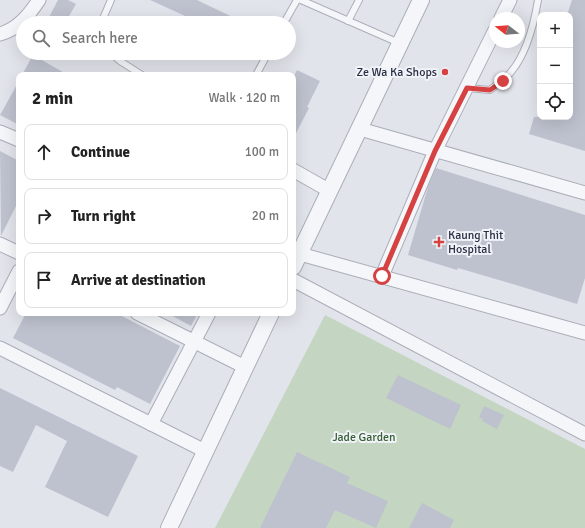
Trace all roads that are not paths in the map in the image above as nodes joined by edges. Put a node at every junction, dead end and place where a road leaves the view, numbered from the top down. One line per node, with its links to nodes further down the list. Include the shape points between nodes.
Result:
1 (39, 0): 10 (street)
2 (111, 0): 11 (lane)
3 (297, 0): 12 (lane)
4 (301, 0): 13 (lane)
5 (359, 0): 13 (lane)
6 (421, 0): 17 (street)
7 (510, 0): 9 (street)
8 (538, 0): 22 (lane, via 526,43 512,71 490,90)
9 (504, 12)
10 (28, 16)
11 (104, 16)
12 (288, 16)
13 (348, 21): 17 (lane)
14 (16, 26): 15 (street)
15 (0, 34)
16 (489, 42): 22 (street)
17 (400, 43): 23 (street)
18 (119, 60): 20 (lane)
19 (264, 60): 21 (lane)
20 (137, 72)
21 (258, 72)
22 (467, 88): 26 (street)
23 (360, 129): 26 (street); 28 (street)
24 (0, 132): 25 (street)
25 (16, 139)
26 (435, 151): 29 (street); 33 (street)
27 (296, 172): 28 (street)
28 (330, 190): 32 (street)
29 (585, 193)
30 (0, 244): 31 (street)
31 (16, 252)
32 (296, 261): 33 (street)
33 (382, 276): 40 (street)
34 (16, 277): 36 (street)
35 (296, 282): 45 (street)
36 (0, 308)
37 (143, 316): 41 (street)
38 (207, 316): 41 (street)
39 (270, 316): 43 (street)
40 (585, 333)
41 (193, 341): 43 (street); 44 (street)
42 (0, 348): 44 (street)
43 (245, 367): 46 (street)
44 (151, 424): 46 (street)
45 (585, 434)
46 (205, 451): 47 (street)
47 (169, 528)

